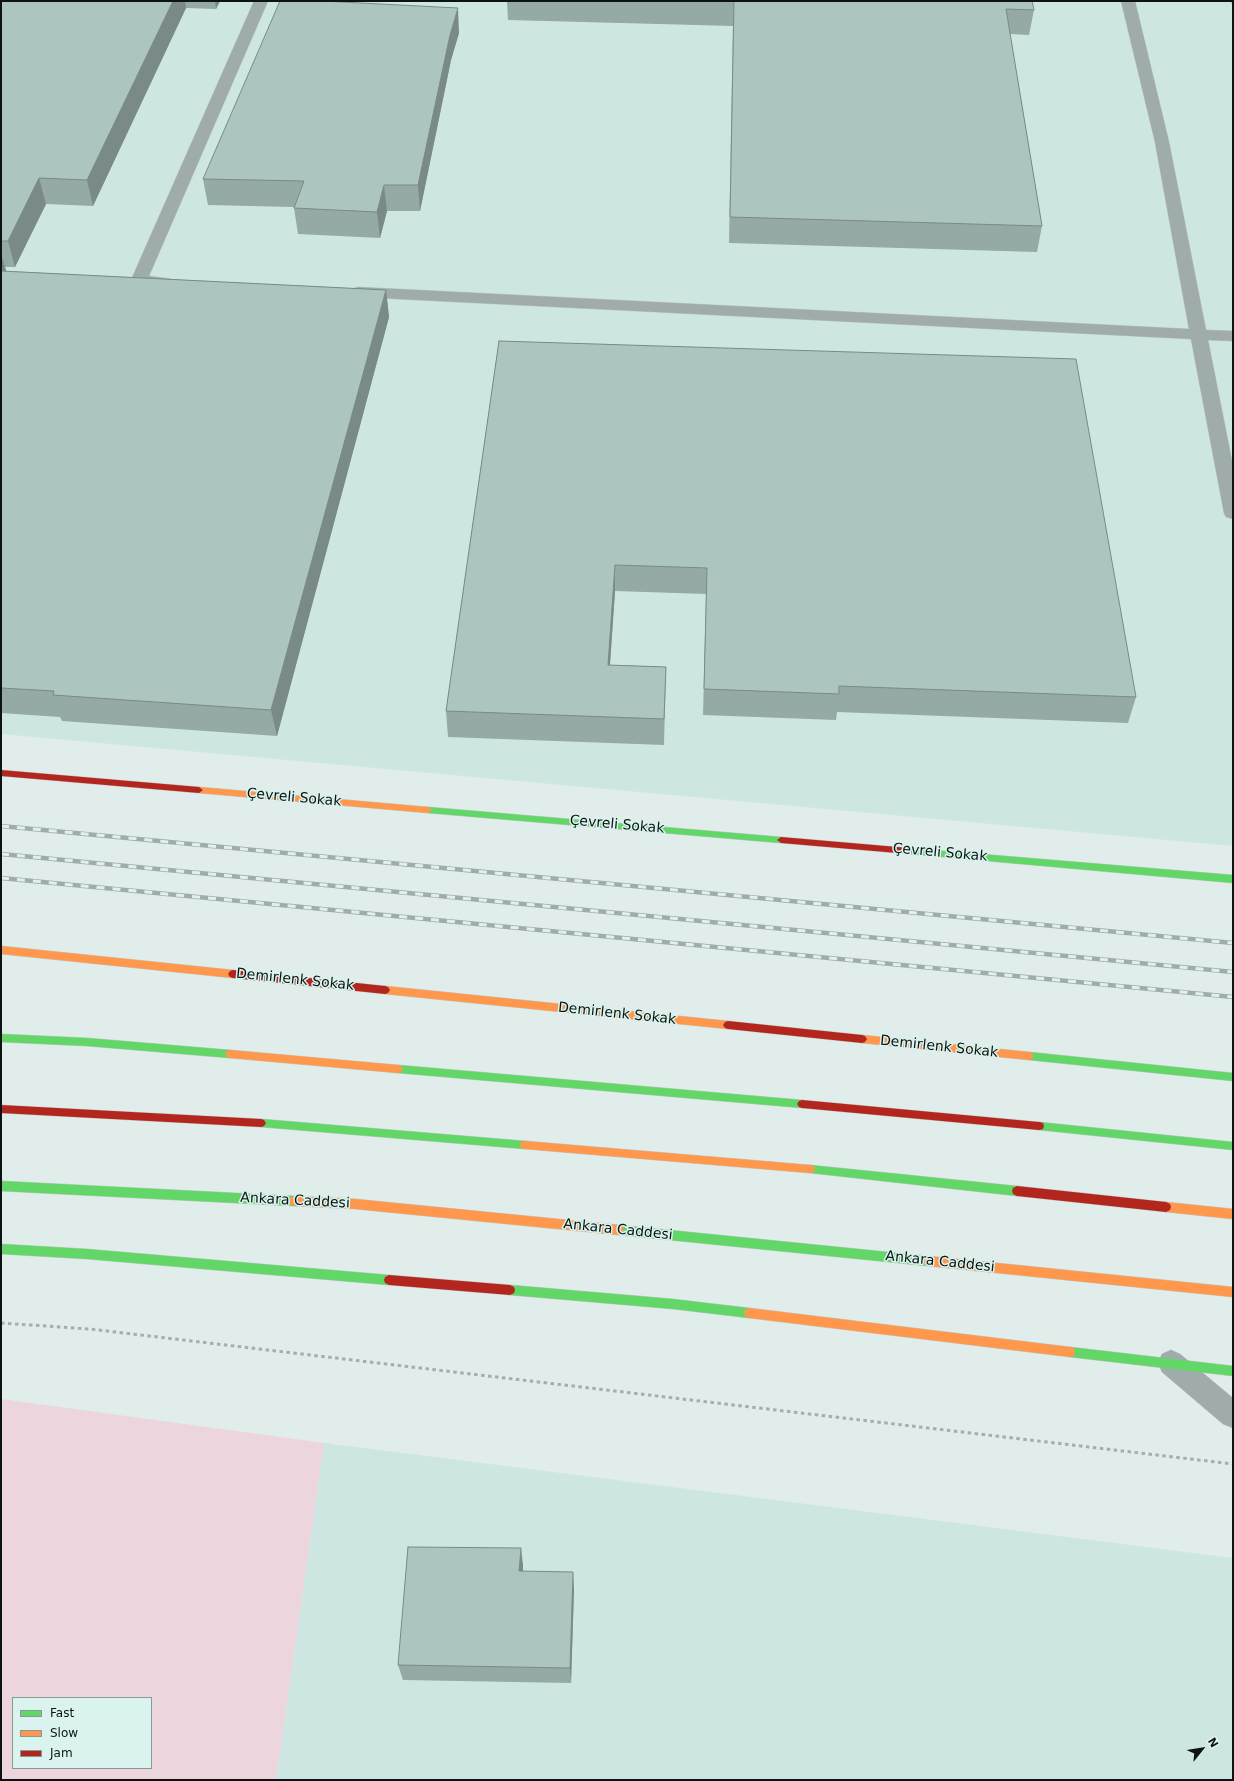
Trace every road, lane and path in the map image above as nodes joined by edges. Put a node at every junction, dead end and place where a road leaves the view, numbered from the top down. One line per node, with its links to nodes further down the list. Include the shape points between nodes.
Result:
1 (261, 1): 3 (street, via 132,280)
2 (1128, 1): 5 (street, via 1162,142)
3 (179, 282)
4 (346, 291): 5 (street)
5 (1199, 335): 6 (street); 7 (street)
6 (1233, 336)
7 (1233, 513)
8 (1, 773): 9 (main road, Çevreli Sokak)
9 (1233, 878)
10 (1, 950): 12 (main road, Demirlenk Sokak)
11 (1, 1038): 14 (main road, via 87,1042 925,1114)
12 (1233, 1077)
13 (1, 1109): 16 (main road, via 236,1121 835,1170)
14 (1233, 1146)
15 (1, 1186): 18 (main road, Ankara Caddesi, via 355,1204)
16 (1233, 1214)
17 (1, 1249): 20 (main road, via 673,1304)
18 (1233, 1292)
19 (1, 1323): 23 (path, via 90,1329)
20 (1171, 1363): 21 (main road); 22 (street)
21 (1233, 1371)
22 (1233, 1415)
23 (1233, 1464)

